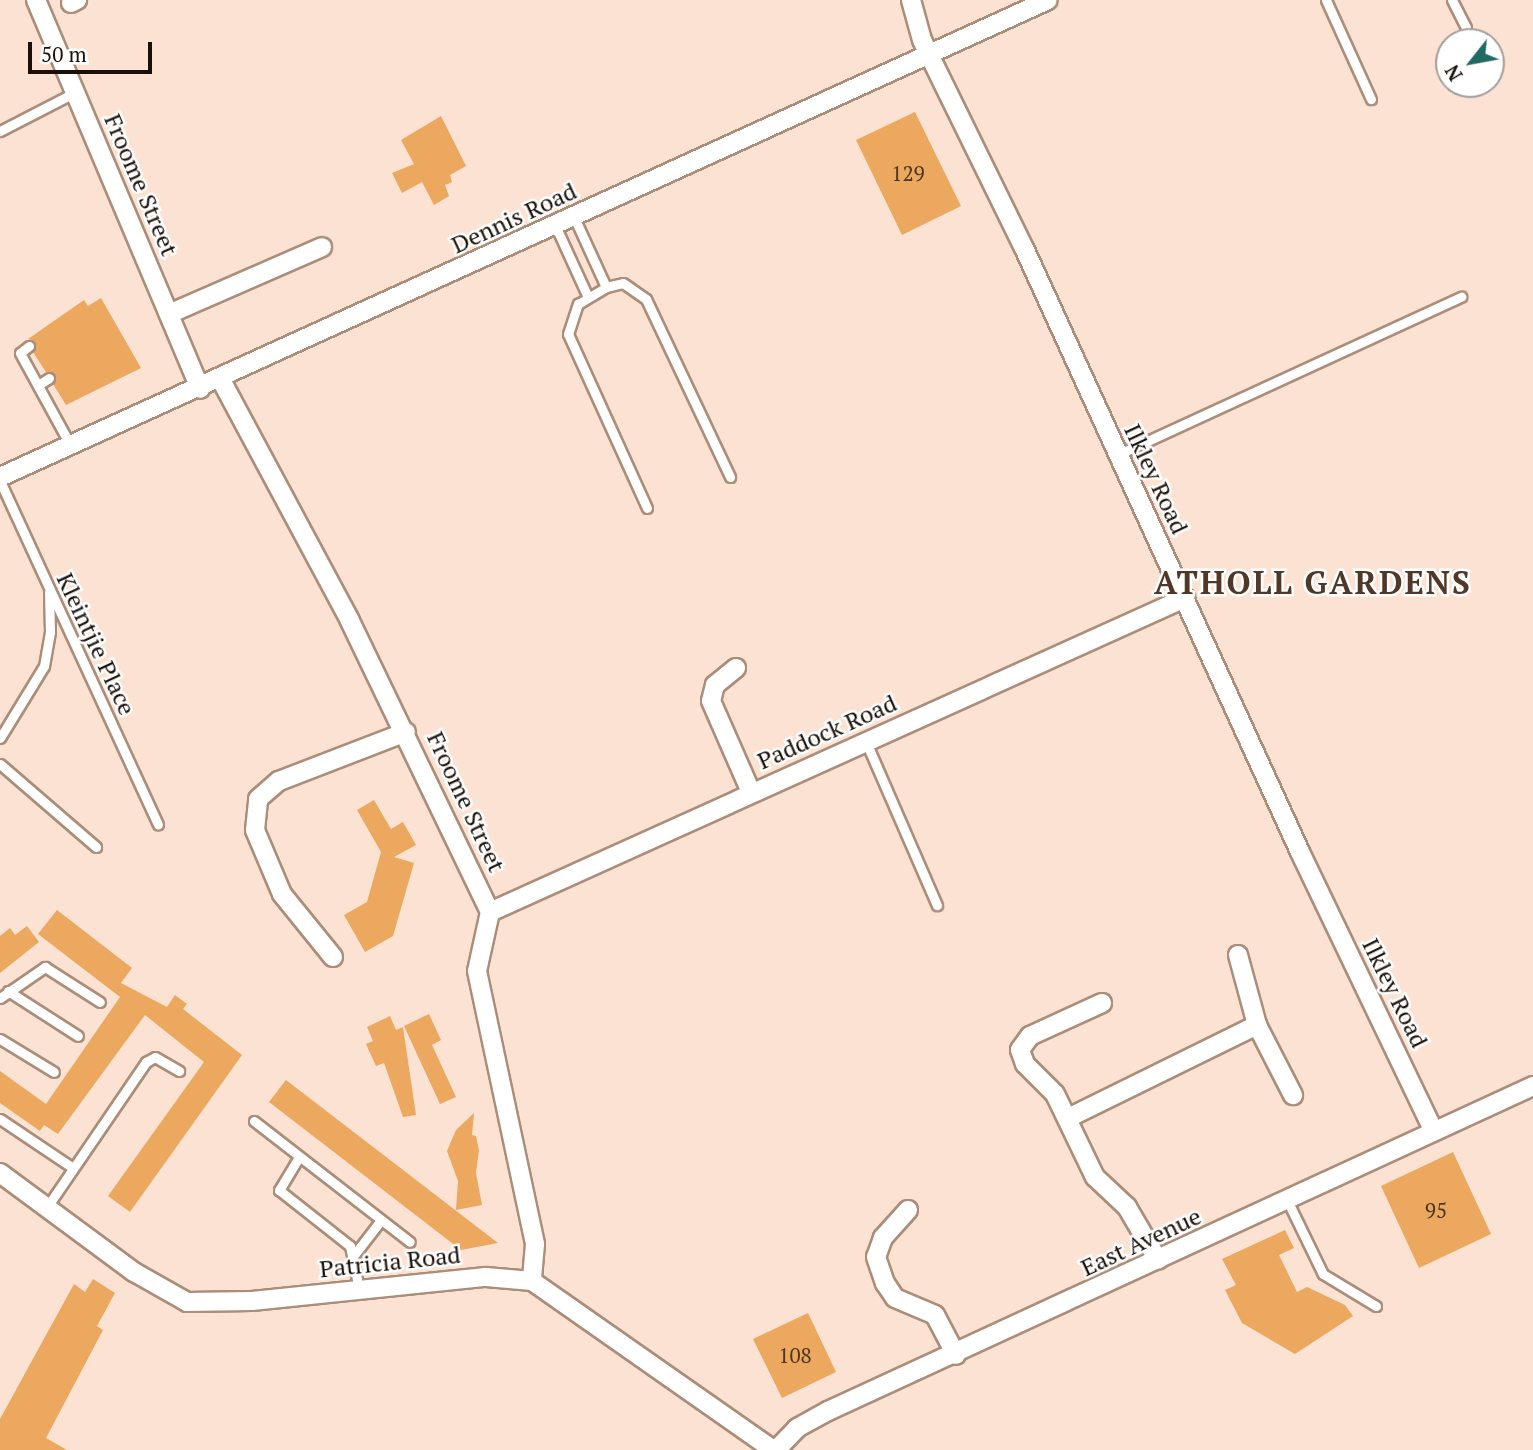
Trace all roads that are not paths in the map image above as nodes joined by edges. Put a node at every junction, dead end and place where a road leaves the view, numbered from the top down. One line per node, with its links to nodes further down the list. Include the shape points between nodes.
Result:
1 (36, 0): 8 (street, Froome Street)
2 (911, 0): 7 (street, Ilkley Road)
3 (1048, 0): 7 (street, Dennis Road)
4 (1326, 0): 9 (lane)
5 (1452, 0): 6 (lane)
6 (1466, 28)
7 (930, 55): 11 (street, Dennis Road); 24 (street, Ilkley Road)
8 (76, 92): 10 (lane); 17 (street, Froome Street)
9 (1371, 99)
10 (0, 131)
11 (574, 217): 12 (street, Dennis Road); 14 (lane)
12 (555, 225): 15 (lane); 20 (street, Dennis Road)
13 (323, 247): 17 (street)
14 (606, 287): 15 (lane); 25 (lane, via 623,283 646,299)
15 (587, 295): 27 (lane, via 571,314 568,334 573,352)
16 (1461, 297): 24 (lane)
17 (169, 314): 22 (street, Froome Street)
18 (29, 346): 21 (lane, via 20,353)
19 (49, 378): 21 (lane)
20 (220, 380): 22 (street, Dennis Road); 31 (street, Froome Street)
21 (38, 385): 23 (lane)
22 (200, 389): 23 (street, Dennis Road)
23 (72, 446): 26 (street, Dennis Road)
24 (1117, 455): 29 (street, Ilkley Road)
25 (730, 477)
26 (0, 479): 28 (lane, Kleintjie Place)
27 (647, 508)
28 (48, 586): 32 (lane, via 50,632 44,666); 36 (lane, Kleintjie Place)
29 (1185, 598): 33 (street, Paddock Road); 56 (street, Ilkley Road)
30 (736, 668): 35 (street, via 715,685 711,701)
31 (406, 732): 39 (street, Froome Street); 41 (street, via 279,781 258,799 255,830 282,894)
32 (0, 738)
33 (866, 742): 35 (street, Paddock Road); 38 (lane)
34 (0, 764): 37 (lane)
35 (751, 792): 39 (street, Paddock Road)
36 (158, 824)
37 (96, 847)
38 (937, 905)
39 (490, 912): 67 (street, Froome Street, via 477,957 478,980 535,1244)
40 (1238, 955): 46 (street)
41 (333, 957)
42 (8, 991): 43 (lane); 44 (lane, via 45,967); 47 (lane)
43 (0, 998)
44 (100, 1002)
45 (1102, 1003): 53 (street, via 1030,1036 1020,1050 1025,1065 1055,1094)
46 (1257, 1024): 52 (street); 53 (street)
47 (78, 1036)
48 (0, 1039): 50 (lane)
49 (179, 1071): 58 (lane, via 155,1057 146,1062)
50 (54, 1072)
51 (1533, 1086): 56 (street, East Avenue)
52 (1293, 1095)
53 (1068, 1118): 66 (street, via 1095,1177 1127,1207)
54 (0, 1119): 58 (lane)
55 (254, 1121): 57 (lane)
56 (1433, 1130): 60 (street, East Avenue)
57 (299, 1157): 63 (lane); 65 (lane, via 279,1190)
58 (73, 1168): 61 (lane)
59 (0, 1173): 61 (street, Patricia Road)
60 (1287, 1200): 66 (street, East Avenue); 69 (lane, via 1323,1274)
61 (47, 1207): 68 (street, Patricia Road, via 180,1301 252,1301)
62 (908, 1210): 70 (street, via 883,1238 876,1257 895,1298 935,1315)
63 (381, 1220): 64 (lane); 65 (lane)
64 (410, 1242)
65 (354, 1255): 68 (lane)
66 (1158, 1260): 70 (street, East Avenue)
67 (532, 1281): 68 (street, Patricia Road, via 486,1277); 71 (street)
68 (359, 1289)
69 (1376, 1306)
70 (956, 1354): 71 (street, East Avenue, via 807,1422)
71 (774, 1450)

